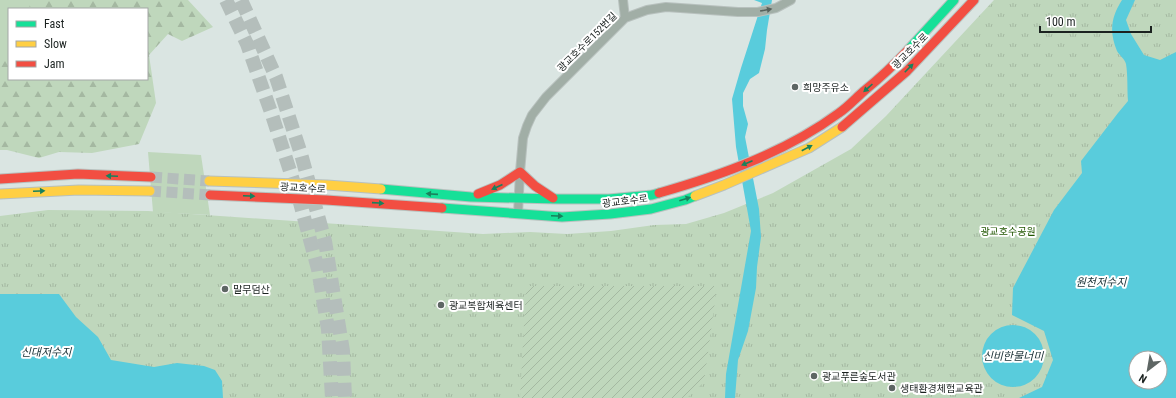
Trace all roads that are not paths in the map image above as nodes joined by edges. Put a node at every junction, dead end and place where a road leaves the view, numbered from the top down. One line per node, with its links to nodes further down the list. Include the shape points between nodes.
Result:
1 (623, 0): 5 (street)
2 (791, 0): 5 (street, 광교호수로152번길, one-way to 2, via 647,10 666,8 738,12 768,10)
3 (954, 0): 15 (main road, 광교호수로, one-way to 15, via 897,62 840,113 771,153 722,173 652,195 609,199)
4 (974, 0): 16 (main road, 광교호수로, one-way to 4, via 562,217 651,209 724,185 809,148 845,125 907,71)
5 (624, 18): 6 (street, 광교호수로152번길, via 546,97 532,115 523,138)
6 (520, 172): 13 (main road, one-way to 13, via 506,182); 14 (street, 광교호수로152번길); 15 (main road, via 542,193)
7 (151, 178): 8 (main road, one-way to 8, via 78,174)
8 (0, 179)
9 (209, 181): 13 (main road, 광교호수로, one-way to 9, via 327,185)
10 (150, 191): 11 (main road, one-way to 10, via 79,190)
11 (0, 194)
12 (210, 195): 16 (main road, 광교호수로, one-way to 16, via 326,200)
13 (471, 197): 14 (main road, 광교호수로)
14 (519, 198): 15 (main road, 광교호수로); 16 (street, 광교호수로152번길)
15 (557, 199)
16 (518, 214)

